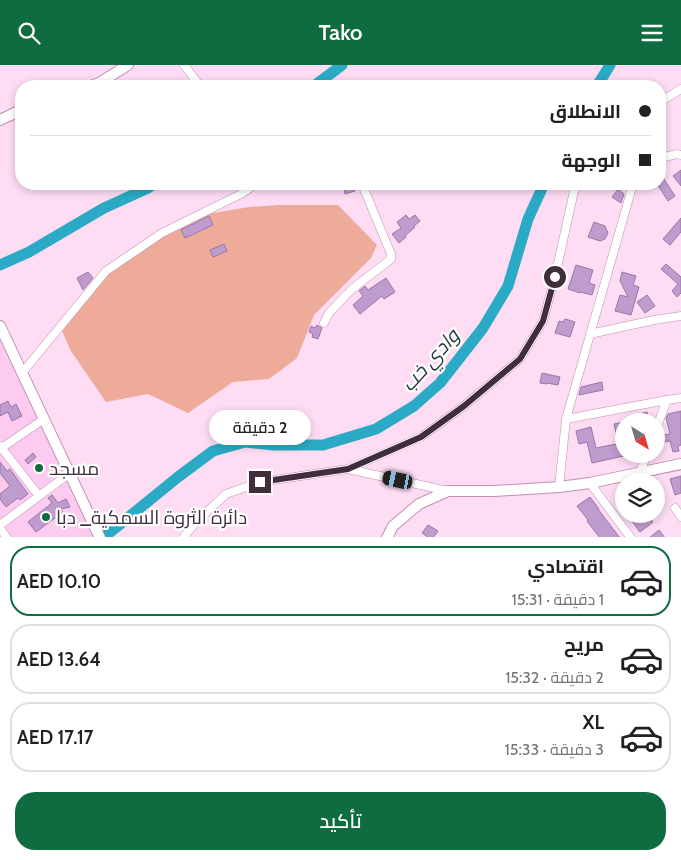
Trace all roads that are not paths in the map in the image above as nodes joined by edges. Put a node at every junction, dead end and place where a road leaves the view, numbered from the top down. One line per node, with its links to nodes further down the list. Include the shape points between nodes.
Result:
1 (128, 65): 3 (street)
2 (184, 65): 4 (street)
3 (104, 80)
4 (195, 80)
5 (681, 89): 6 (street)
6 (666, 98)
7 (15, 114): 8 (street)
8 (0, 121)
9 (681, 155): 10 (street)
10 (666, 157)
11 (247, 190): 19 (street, via 162,233 106,271)
12 (364, 190): 16 (street, via 391,259 352,289)
13 (575, 190): 28 (street, via 543,321 520,359 421,437)
14 (631, 190): 18 (street)
15 (681, 316): 18 (street)
16 (324, 323)
17 (0, 326): 19 (street)
18 (590, 334): 24 (street)
19 (22, 373): 23 (street)
20 (681, 398): 21 (street)
21 (667, 400): 22 (street); 24 (street)
22 (662, 413)
23 (44, 419): 25 (street); 30 (street)
24 (566, 419): 32 (street)
25 (1, 448): 34 (street)
26 (644, 463): 29 (street)
27 (681, 464): 29 (street)
28 (348, 469): 33 (street); 40 (street, via 260,482 226,494)
29 (640, 472): 31 (street)
30 (70, 473): 34 (street); 39 (street)
31 (590, 483): 32 (street); 42 (street)
32 (559, 487): 33 (street)
33 (448, 491): 41 (street, via 418,504 393,526)
34 (39, 496): 37 (street)
35 (675, 509): 36 (street)
36 (681, 517)
37 (0, 526): 38 (street)
38 (8, 537)
39 (100, 537)
40 (183, 537)
41 (388, 537)
42 (631, 537)

